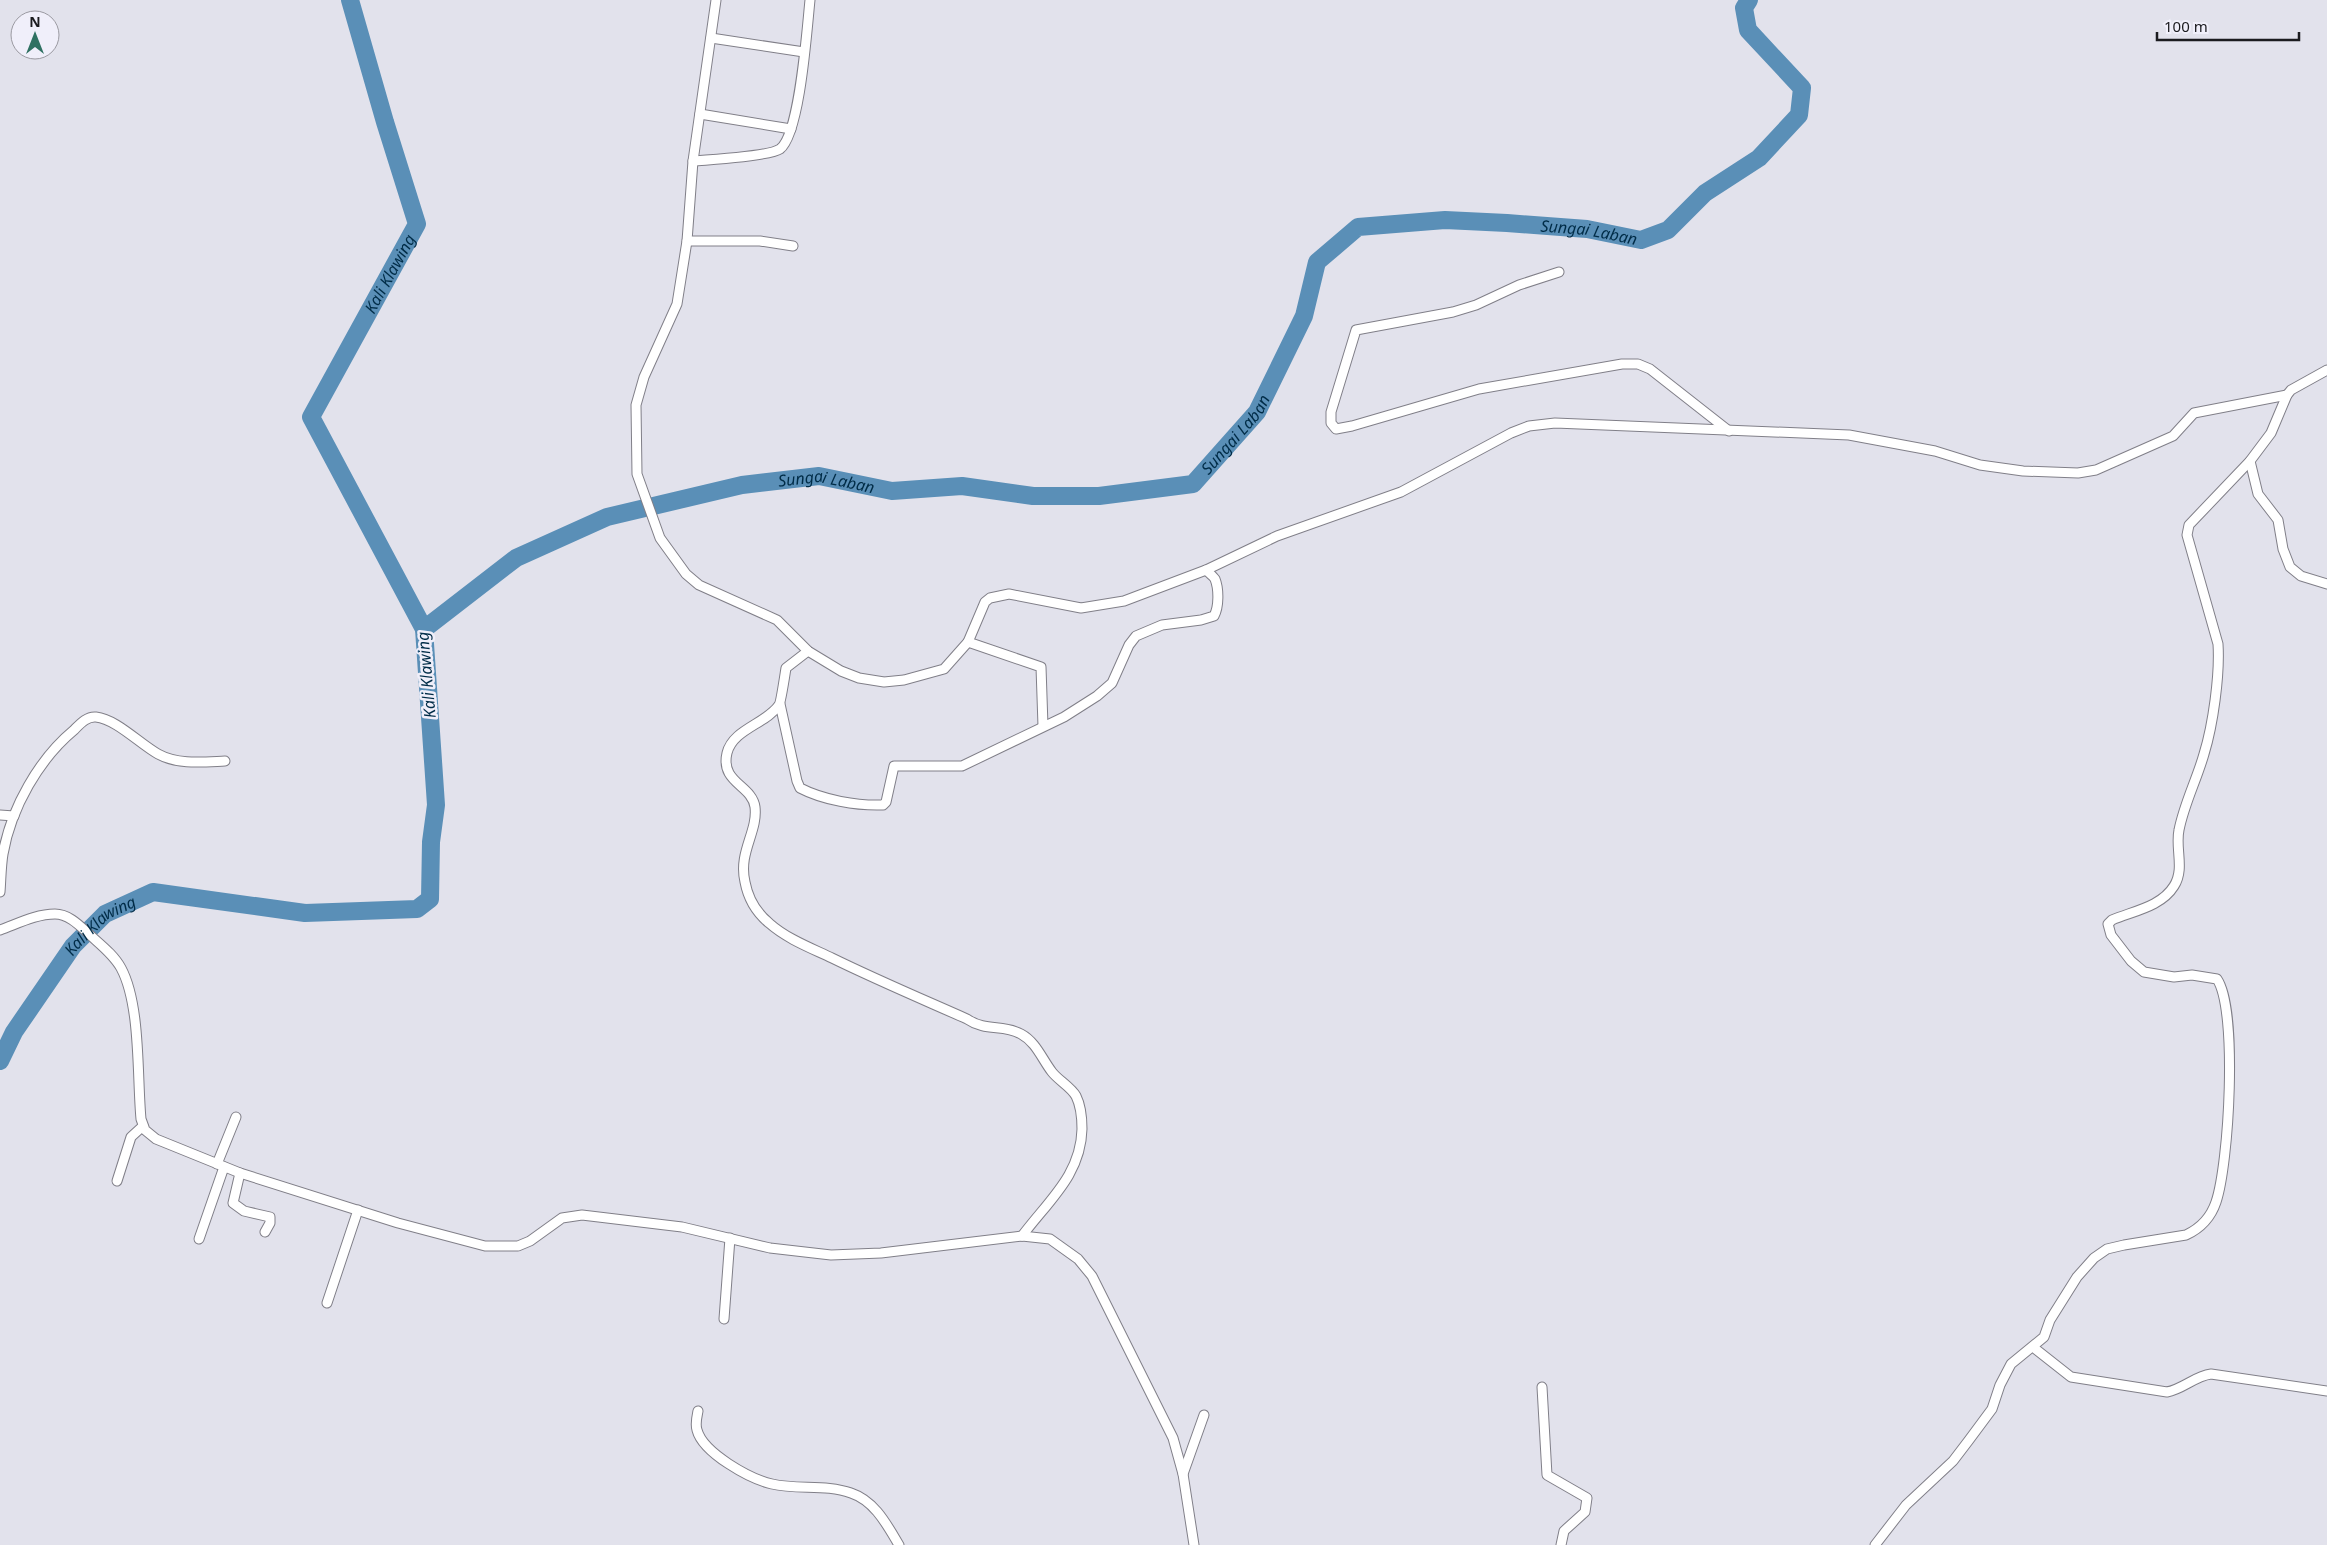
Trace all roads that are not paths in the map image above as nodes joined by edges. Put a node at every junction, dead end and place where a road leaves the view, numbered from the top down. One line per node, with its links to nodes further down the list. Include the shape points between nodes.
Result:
1 (716, 0): 3 (street)
2 (810, 0): 4 (street)
3 (711, 38): 4 (street); 5 (street)
4 (804, 52): 6 (street)
5 (700, 114): 6 (street); 7 (street)
6 (791, 128): 7 (street, via 785,144 774,153)
7 (692, 161): 8 (street)
8 (687, 241): 9 (street, via 760,241); 18 (street, via 677,304 644,377 636,405 638,482 660,538 686,574 699,585 777,620)
9 (793, 246)
10 (1559, 272): 13 (street, via 1453,312 1356,330 1331,412 1331,423 1336,429 1352,426 1480,389 1622,364 1638,364)
11 (2327, 370): 12 (street, via 2291,390)
12 (2287, 396): 13 (street, via 2194,413 2173,436 2096,470 2078,473 1980,465 1935,451 1849,435); 14 (street, via 2271,433)
13 (1729, 431): 15 (street, via 1554,423 1529,426 1401,492 1277,536)
14 (2250, 461): 16 (street, via 2258,494 2278,520 2283,550 2290,567 2301,576); 38 (street, via 2187,530 2218,653 2208,740 2178,836 2179,876 2165,897 2112,920 2108,928 2131,961 2144,972 2217,979 2223,988 2229,1127 2216,1202 2199,1229 2186,1235 2108,1249 2094,1258 2077,1277 2050,1320 2044,1337)
15 (1206, 570): 17 (street, via 1124,600 1087,608 1072,608 1009,594 990,598 985,602); 20 (street, via 1215,579 1217,609 1214,616 1162,625 1136,636 1108,688 1078,709)
16 (2327, 584)
17 (968, 642): 18 (street, via 944,669 884,682 841,671); 20 (street, via 1041,667)
18 (808, 651): 19 (street, via 786,668)
19 (780, 704): 20 (street, via 800,788 824,797 860,804 884,805 894,766 962,766); 33 (street, via 736,738 727,754 729,775 755,806 754,824 743,861 744,881 751,901 767,922 792,938 975,1024 1022,1034 1037,1048 1050,1070 1075,1094 1082,1118 1082,1143 1077,1161 1069,1178)
20 (1044, 726)
21 (225, 762): 23 (street, via 185,762 165,757 113,723 91,717 49,756)
22 (0, 815): 23 (street)
23 (14, 816): 24 (street, via 3,855)
24 (0, 892)
25 (0, 930): 27 (street, via 38,916 67,916 118,963 128,989 134,1028)
26 (236, 1117): 28 (street)
27 (143, 1126): 28 (street, via 156,1139); 30 (street, via 128,1142)
28 (221, 1165): 29 (street); 35 (street)
29 (240, 1173): 31 (street); 32 (street, via 233,1203 244,1211 270,1217)
30 (117, 1181)
31 (358, 1210): 34 (street, via 456,1239 498,1247 525,1244 558,1220 575,1215 682,1226); 36 (street)
32 (265, 1232)
33 (1022, 1236): 34 (street, via 851,1255 790,1252); 43 (street, via 1050,1240 1078,1259 1092,1276 1173,1438)
34 (730, 1238): 37 (street)
35 (199, 1239)
36 (327, 1303)
37 (724, 1319)
38 (2033, 1347): 40 (street, via 2071,1377 2168,1392 2211,1374); 47 (street, via 2011,1364 1992,1409 1953,1461 1906,1505)
39 (1542, 1386): 46 (street, via 1547,1475 1587,1498 1585,1512 1564,1531)
40 (2327, 1391)
41 (698, 1411): 44 (street, via 696,1429 701,1439 734,1467 771,1484 852,1493 877,1511)
42 (1204, 1415): 43 (street)
43 (1183, 1474): 45 (street)
44 (899, 1545)
45 (1194, 1545)
46 (1561, 1545)
47 (1875, 1545)

